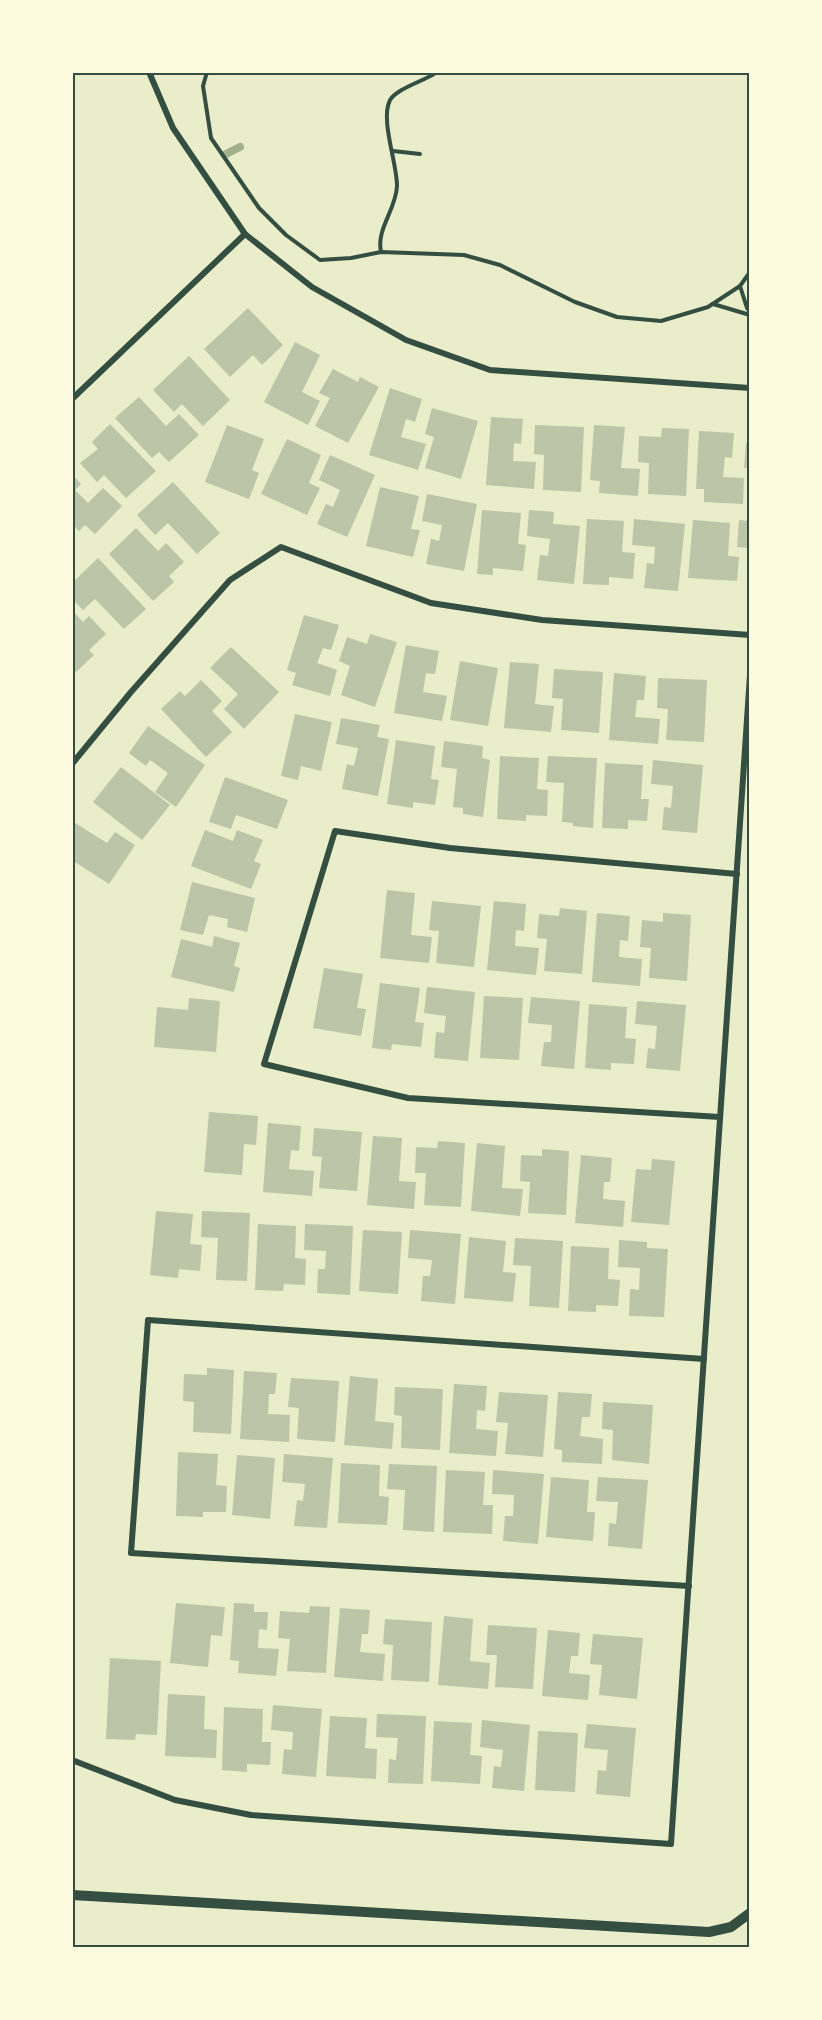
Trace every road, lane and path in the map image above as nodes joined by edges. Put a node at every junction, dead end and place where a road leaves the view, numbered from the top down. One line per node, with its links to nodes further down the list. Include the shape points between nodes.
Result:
1 (150, 72): 6 (street, via 173,128)
2 (207, 72): 7 (path, via 203,86 212,138 259,208 286,235 320,260)
3 (437, 72): 4 (path, via 391,99 386,120)
4 (393, 151): 5 (path); 7 (path, via 397,187 379,242)
5 (420, 154)
6 (245, 234): 12 (street, via 312,287 406,340 490,370); 13 (street)
7 (381, 252): 10 (path, via 464,255 500,265 575,302 617,317 661,321)
8 (750, 272): 9 (path)
9 (740, 286): 10 (path); 11 (path)
10 (713, 304): 11 (path)
11 (750, 313)
12 (750, 388)
13 (72, 399)
14 (750, 635): 16 (street, via 542,620 431,603 281,547 230,580)
15 (750, 675): 17 (street)
16 (72, 764)
17 (737, 874): 18 (street); 18 (street, via 450,848 335,831 264,1064 408,1098)
18 (720, 1117): 19 (street)
19 (704, 1359): 20 (street); 20 (street, via 148,1320 131,1553)
20 (689, 1586): 21 (street, via 671,1844 251,1815 176,1800)
21 (72, 1760)
22 (72, 1895): 23 (street, via 709,1932 731,1927)
23 (750, 1913)

